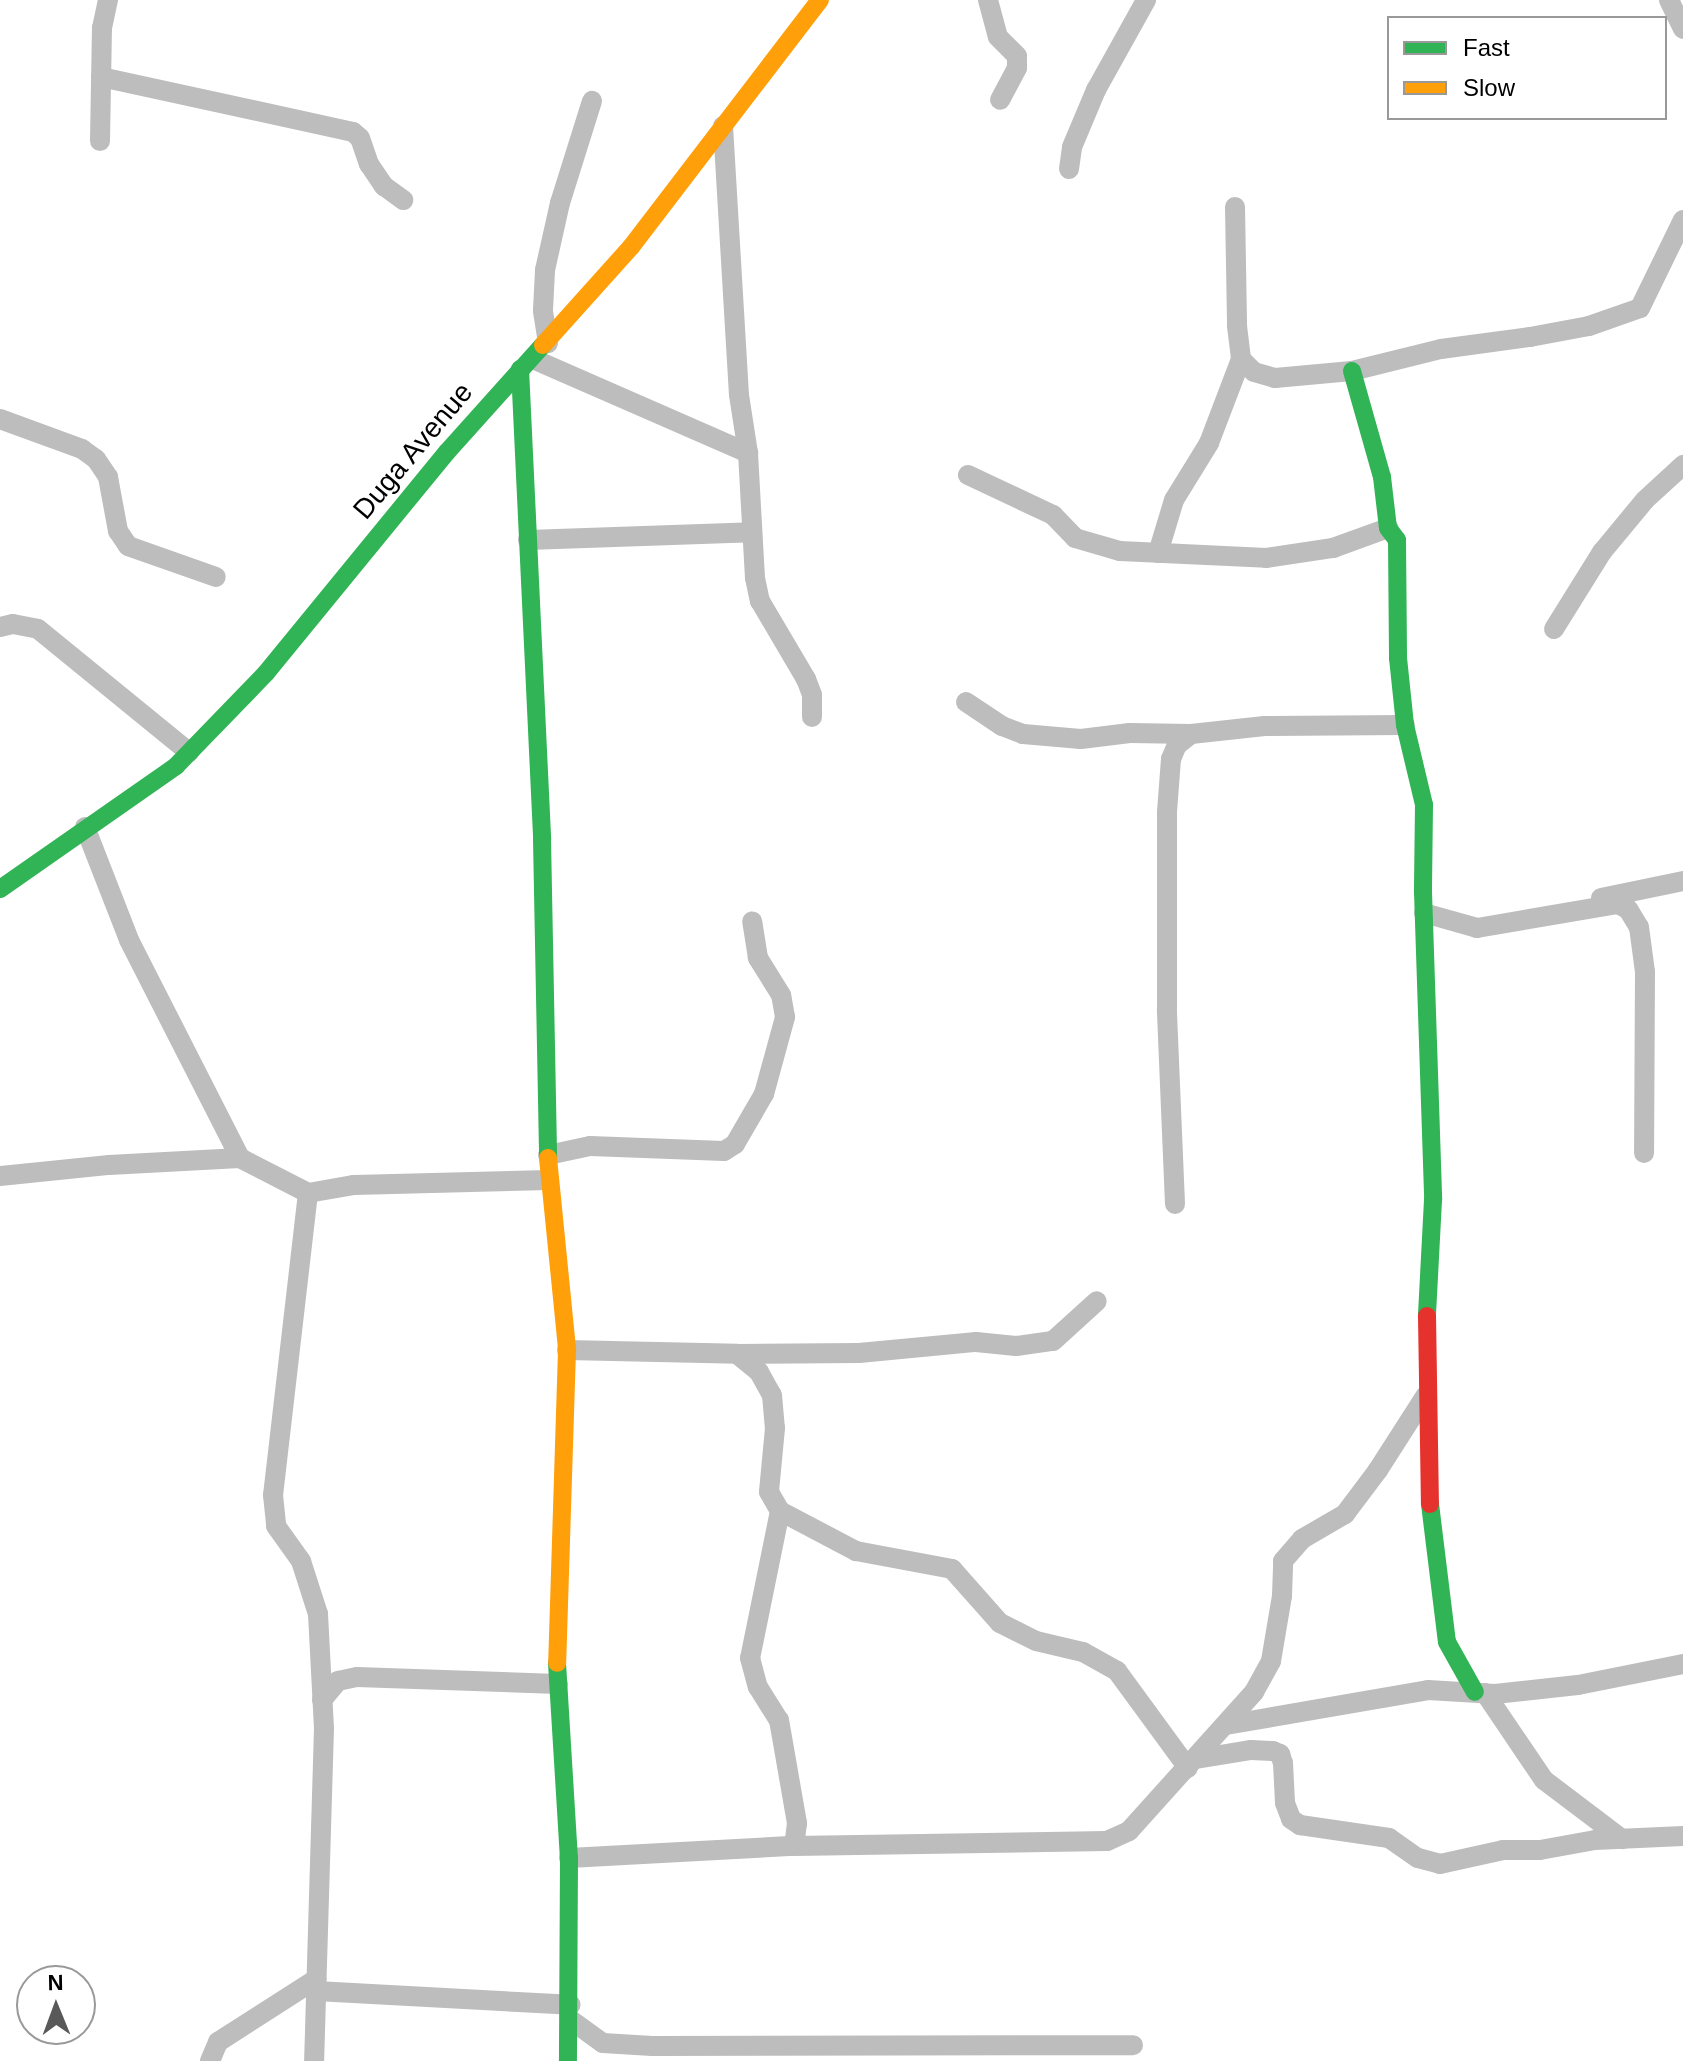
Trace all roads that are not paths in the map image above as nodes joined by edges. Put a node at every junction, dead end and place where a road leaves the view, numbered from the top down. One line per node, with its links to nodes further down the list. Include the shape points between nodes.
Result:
1 (108, 0): 7 (street)
2 (820, 0): 10 (street, Duga Avenue)
3 (988, 0): 8 (street, via 998,37 1017,56 1017,68)
4 (1146, 0): 12 (street, via 1096,90 1072,147)
5 (1669, 0): 6 (street)
6 (1683, 29)
7 (101, 77): 11 (street); 13 (street, via 353,132 384,186)
8 (1000, 100)
9 (592, 101): 16 (street, via 545,270)
10 (723, 126): 16 (street, Duga Avenue, via 631,247); 21 (street, via 739,395)
11 (100, 141)
12 (1069, 169)
13 (403, 200)
14 (1235, 207): 17 (street)
15 (1683, 220): 19 (street, via 1640,308 1589,326 1441,349)
16 (548, 343): 18 (street, Duga Avenue)
17 (1241, 359): 19 (street, via 1254,372 1275,378); 27 (street, via 1209,443 1174,500)
18 (526, 364): 21 (street); 26 (street); 35 (street, Duga Avenue, via 266,673)
19 (1352, 371): 24 (street, via 1382,477)
20 (0, 419): 28 (street, via 96,459 108,477 118,531 128,546)
21 (748, 453): 25 (street)
22 (1683, 465): 30 (street, via 1602,552)
23 (968, 475): 27 (street, via 1045,510 1075,538 1120,551)
24 (1388, 528): 27 (street, via 1333,548 1266,558); 33 (street, via 1397,540 1398,658)
25 (752, 532): 26 (street); 32 (street, via 760,601 806,679)
26 (528, 540): 43 (street, via 542,839)
27 (1158, 553)
28 (216, 577)
29 (0, 627): 35 (street, via 38,629)
30 (1554, 629)
31 (966, 702): 34 (street, via 1023,734 1081,739)
32 (812, 717)
33 (1405, 725): 34 (street, via 1265,726); 40 (street, via 1424,805)
34 (1191, 734): 48 (street, via 1177,745 1171,759 1167,812 1167,1010)
35 (189, 752): 36 (street, Duga Avenue)
36 (85, 827): 38 (street, Duga Avenue); 44 (street, via 129,940)
37 (1683, 881): 39 (street)
38 (0, 889)
39 (1573, 904)
40 (1424, 913): 42 (street, via 1477,928 1618,904 1628,909 1639,927 1645,972); 52 (street, via 1433,1200)
41 (752, 921): 43 (street, via 758,958 781,995 785,1017 764,1094 735,1144 724,1151 590,1146)
42 (1644, 1153)
43 (548, 1155): 46 (street)
44 (240, 1158): 45 (street); 47 (street)
45 (0, 1176)
46 (549, 1180): 47 (street, via 354,1185); 50 (street)
47 (308, 1193): 57 (street, via 273,1495 276,1526 301,1561 318,1614)
48 (1175, 1204)
49 (1097, 1301): 51 (street, via 1053,1341 859,1353)
50 (567, 1350): 51 (street); 55 (street)
51 (737, 1354): 53 (street, via 759,1372 772,1395 775,1428 769,1492)
52 (1427, 1394): 56 (street, via 1429,1493 1447,1642); 58 (street, via 1345,1514 1302,1539 1283,1561 1271,1661)
53 (780, 1511): 59 (street, via 856,1551 952,1569 1000,1623 1036,1641 1083,1652 1117,1671); 62 (street, via 750,1658 758,1687 779,1720 797,1823)
54 (1683, 1664): 56 (street, via 1578,1685)
55 (558, 1684): 57 (street, via 357,1677 338,1681); 63 (street)
56 (1480, 1693): 58 (street, via 1428,1690); 61 (street, via 1544,1780)
57 (322, 1700): 64 (street)
58 (1226, 1725): 59 (street)
59 (1192, 1764): 61 (street, via 1251,1750 1273,1751 1283,1763 1291,1819 1300,1825 1389,1838 1418,1858 1440,1864 1479,1853); 62 (street, via 1129,1831 1107,1841)
60 (1683, 1836): 61 (street)
61 (1622, 1839)
62 (794, 1846): 63 (street)
63 (569, 1858): 65 (street)
64 (316, 1985): 65 (street); 69 (street, via 218,2042); 70 (street)
65 (571, 2013): 67 (street, via 603,2043); 71 (street)
66 (1133, 2045): 68 (street)
67 (891, 2053): 68 (street)
68 (1048, 2053)
69 (210, 2061)
70 (314, 2061)
71 (568, 2061)

